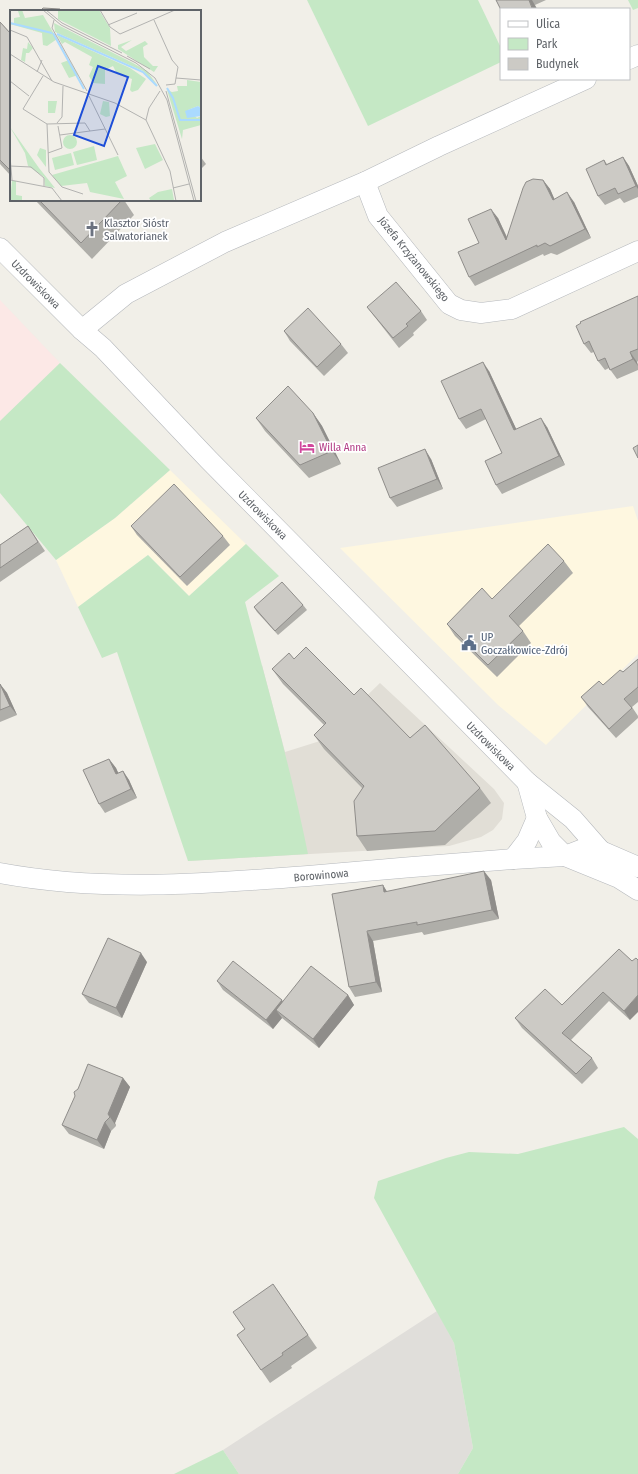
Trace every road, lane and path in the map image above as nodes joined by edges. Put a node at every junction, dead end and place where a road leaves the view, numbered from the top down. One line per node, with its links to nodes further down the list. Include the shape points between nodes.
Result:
1 (584, 80): 2 (street)
2 (365, 182): 4 (street, Józefa Krzyżanowskiego, via 378,216 449,304 461,310 481,313 512,309); 5 (street, via 225,242 126,294)
3 (0, 248): 5 (street, Uzdrowiskowa)
4 (638, 252)
5 (82, 330): 6 (street, Uzdrowiskowa, via 103,348 208,459)
6 (527, 782): 7 (street, Uzdrowiskowa); 8 (street, Uzdrowiskowa, via 573,819)
7 (537, 818): 9 (street, Uzdrowiskowa, via 551,842); 10 (street, via 527,841)
8 (601, 851): 9 (street, Borowinowa, via 583,849); 11 (street, Borowinowa)
9 (565, 856): 10 (street, Borowinowa); 13 (street, via 619,878)
10 (513, 859): 12 (street, Borowinowa, via 200,884 111,885)
11 (638, 867)
12 (0, 874)
13 (638, 890)

